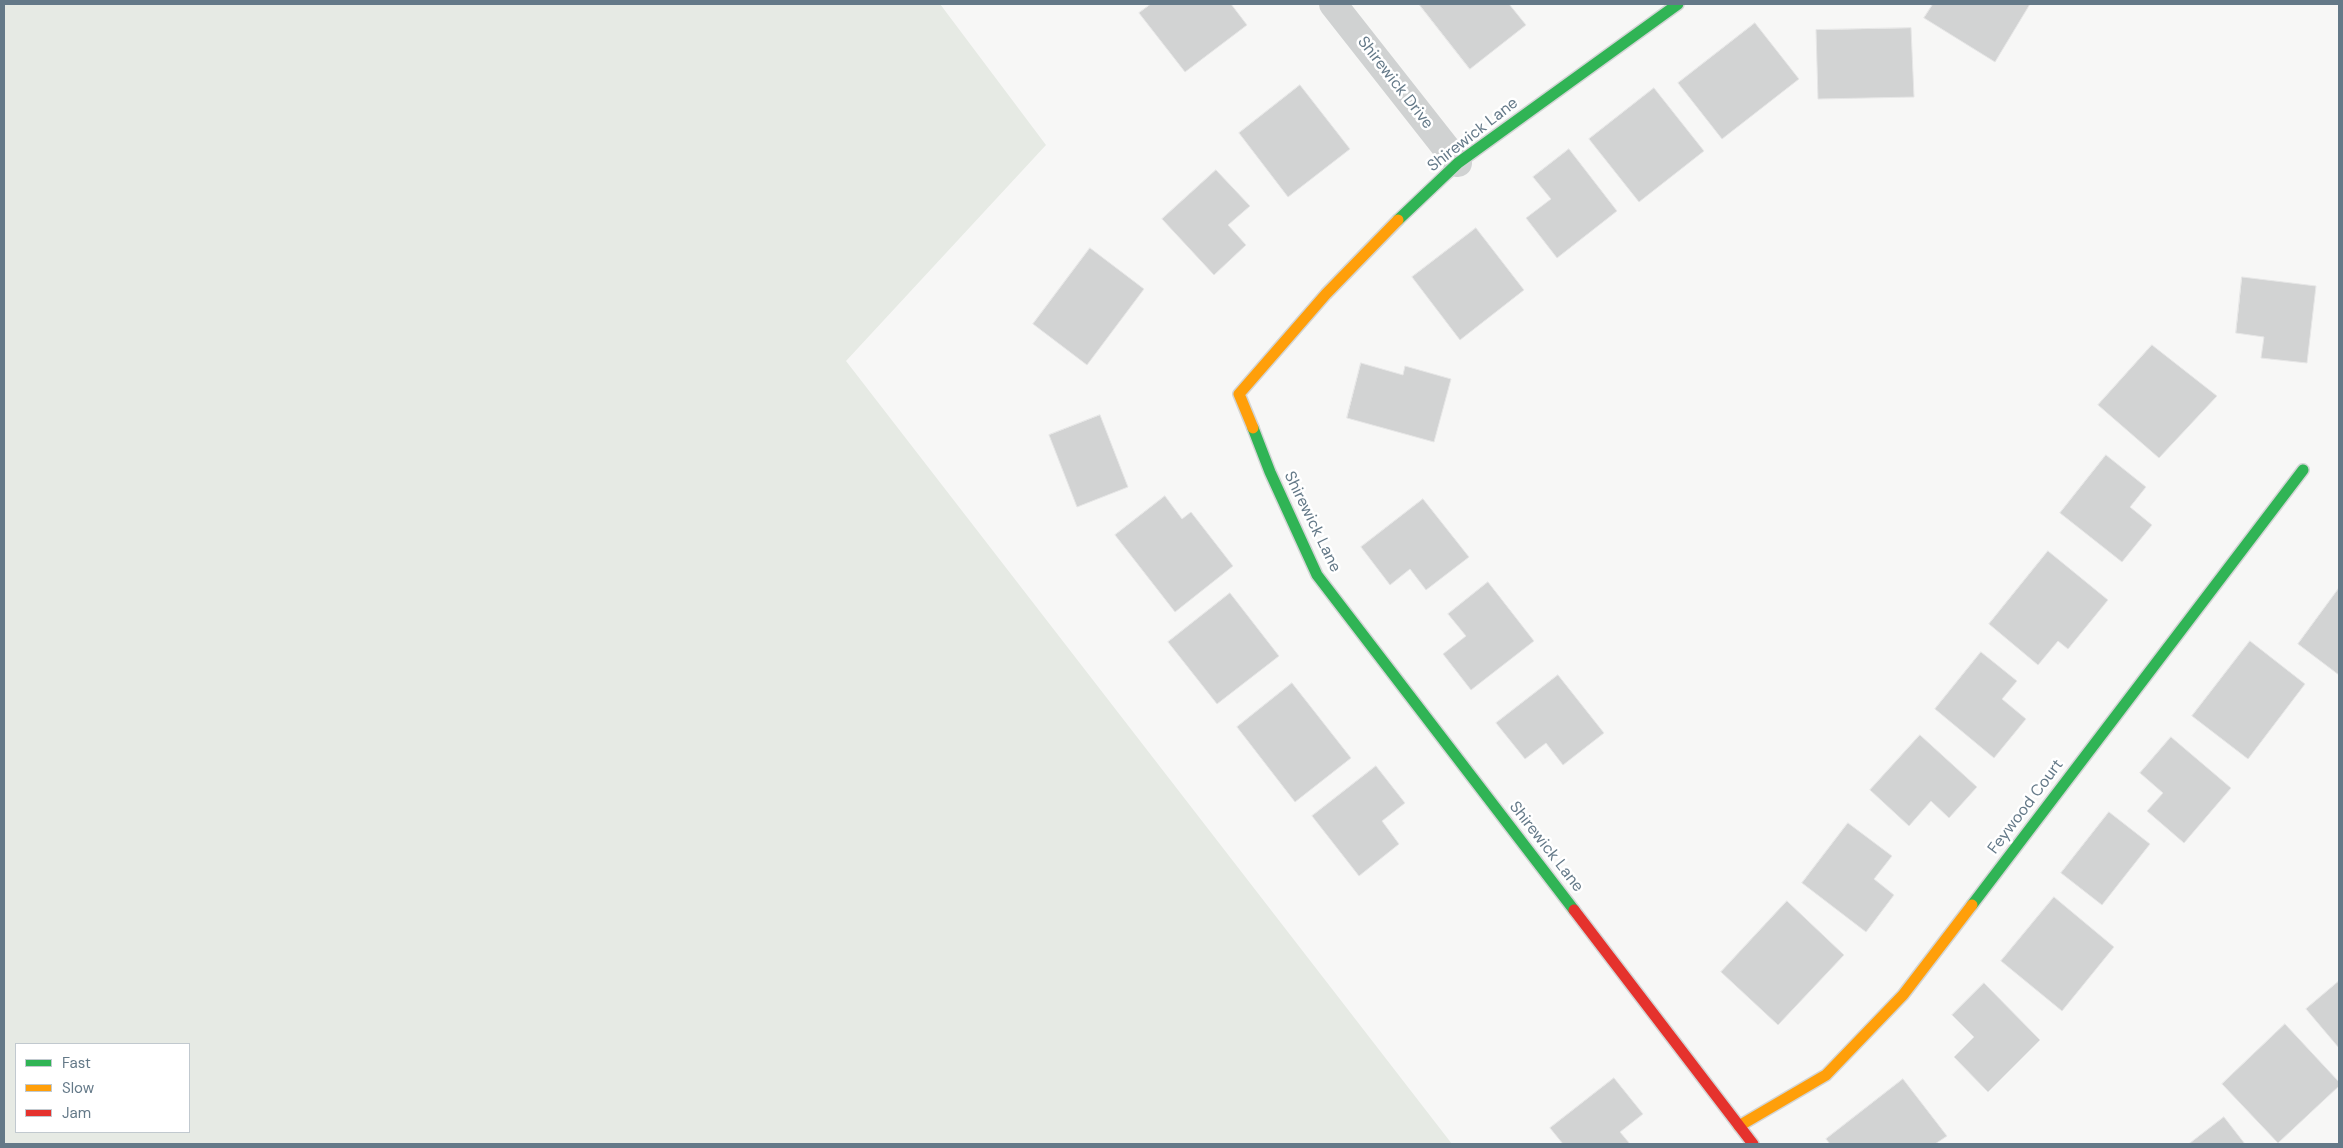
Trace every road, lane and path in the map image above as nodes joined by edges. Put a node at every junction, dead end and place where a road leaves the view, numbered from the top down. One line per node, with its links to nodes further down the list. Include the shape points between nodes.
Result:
1 (1333, 4): 3 (street, Shirewick Drive)
2 (1678, 4): 3 (street, Shirewick Lane)
3 (1458, 163): 5 (street, Shirewick Lane, via 1326,294 1239,394 1317,575)
4 (2303, 470): 5 (street, Feywood Court, via 1903,995 1826,1074)
5 (1739, 1126): 6 (street, Shirewick Lane)
6 (1754, 1144)

